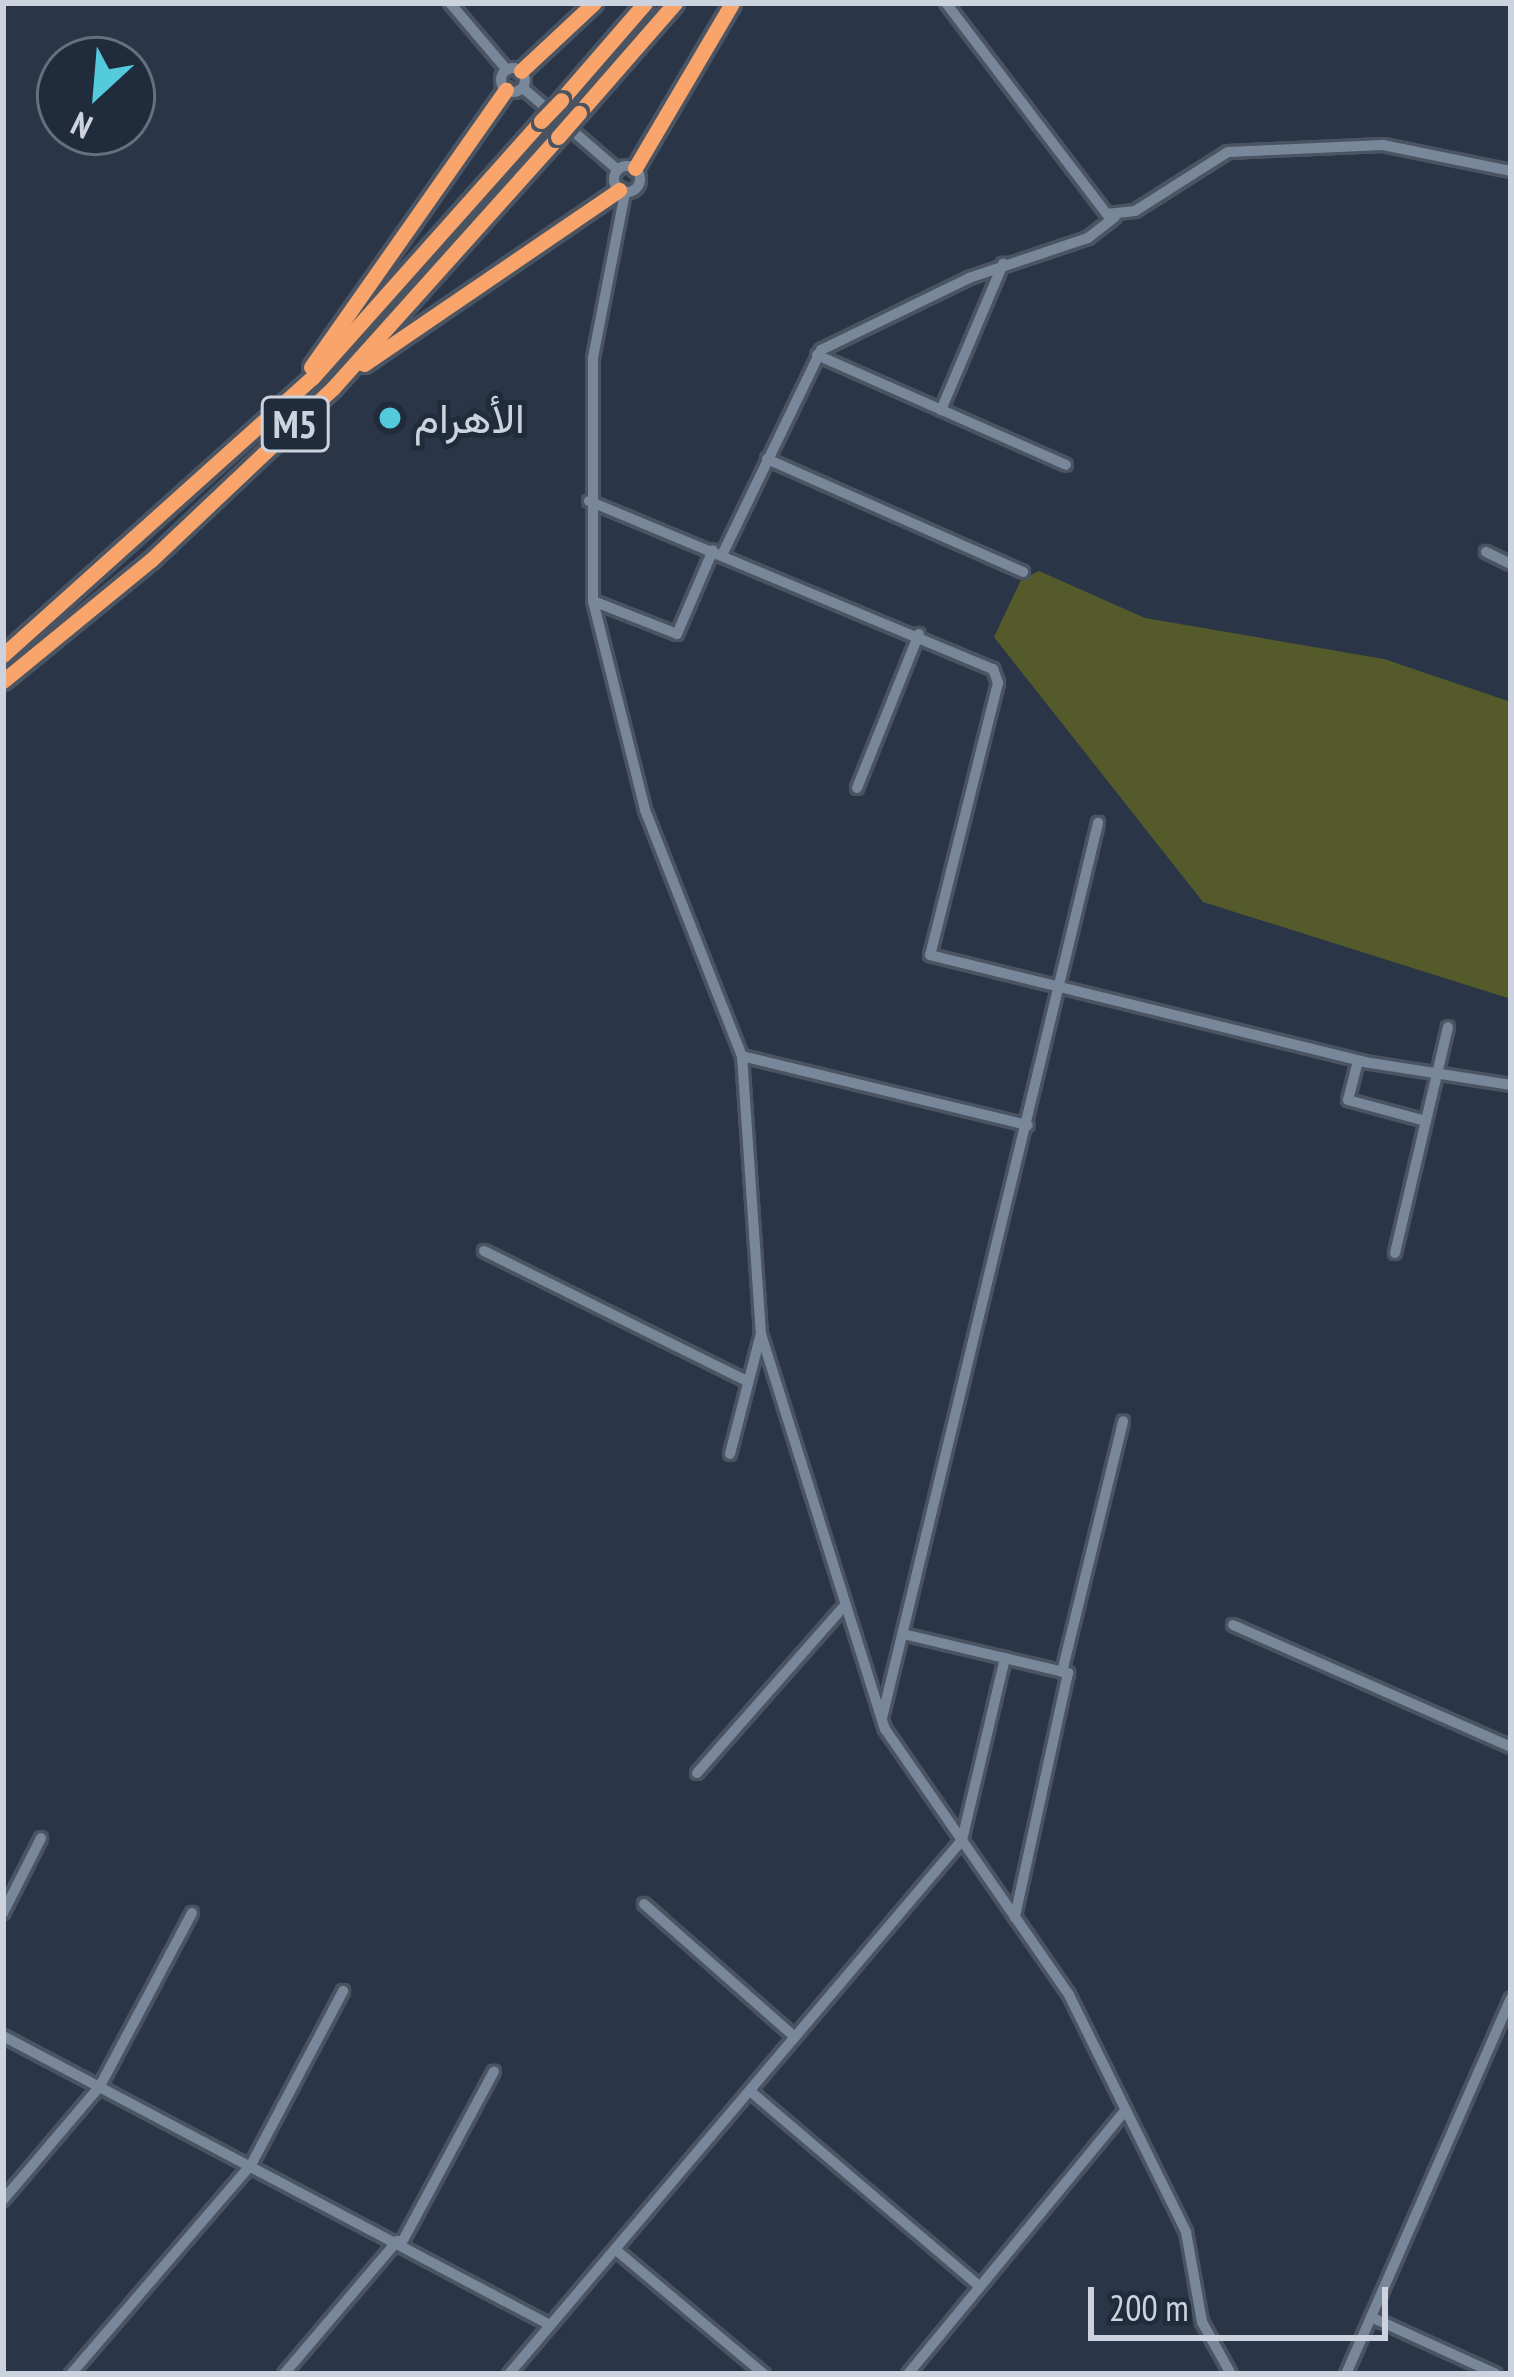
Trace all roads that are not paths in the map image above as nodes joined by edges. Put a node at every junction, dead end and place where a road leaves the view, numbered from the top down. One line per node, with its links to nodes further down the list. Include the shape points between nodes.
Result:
1 (450, 3): 7 (street)
2 (594, 3): 7 (highway)
3 (645, 3): 15 (highway, M5, bridge)
4 (675, 3): 14 (highway, M5, bridge)
5 (732, 3): 8 (highway)
6 (946, 3): 11 (street, via 1091,202)
7 (514, 80): 8 (street); 15 (highway)
8 (626, 169): 10 (street); 10 (street, via 640,184)
9 (1511, 171): 11 (street, via 1383,145 1228,152)
10 (622, 191): 14 (highway); 19 (street, via 593,358)
11 (1115, 217): 12 (street, via 1088,238)
12 (1004, 264): 13 (street); 16 (street)
13 (817, 356): 16 (street); 17 (street)
14 (333, 388): 27 (highway, M5, via 167,545)
15 (284, 406): 26 (highway, M5)
16 (941, 410): 18 (street)
17 (767, 459): 20 (street); 23 (street)
18 (1066, 465)
19 (589, 501): 20 (street); 24 (street)
20 (718, 552): 24 (street, via 677,634); 25 (street)
21 (1486, 553): 22 (street)
22 (1511, 564)
23 (1023, 572)
24 (593, 602): 32 (street, via 645,810)
25 (920, 634): 28 (street); 30 (street, via 986,662 998,683 930,955)
26 (3, 656)
27 (3, 681)
28 (857, 788)
29 (1098, 823): 30 (street)
30 (1060, 988): 33 (street); 37 (street)
31 (1448, 1028): 34 (street)
32 (742, 1056): 37 (street); 40 (street)
33 (1358, 1061): 34 (street); 36 (street, via 1348,1100)
34 (1437, 1074): 35 (street); 36 (street)
35 (1511, 1085)
36 (1426, 1121): 39 (street)
37 (1028, 1125): 46 (street)
38 (484, 1251): 41 (street)
39 (1395, 1253)
40 (761, 1334): 41 (street); 44 (street)
41 (745, 1380): 43 (street)
42 (1123, 1421): 48 (street)
43 (730, 1454)
44 (845, 1605): 49 (street); 51 (street)
45 (1233, 1625): 50 (street)
46 (903, 1634): 47 (street); 49 (street)
47 (1005, 1658): 48 (street); 53 (street)
48 (1062, 1672): 57 (street)
49 (882, 1720): 53 (street)
50 (1511, 1747)
51 (697, 1772)
52 (41, 1838): 56 (street)
53 (962, 1840): 57 (street); 61 (street)
54 (644, 1904): 61 (street)
55 (192, 1912): 63 (street)
56 (3, 1913)
57 (1015, 1917): 65 (street, via 1070,1996)
58 (343, 1991): 66 (street)
59 (1511, 1999): 71 (street)
60 (3, 2036): 63 (street)
61 (795, 2037): 64 (street)
62 (494, 2071): 68 (street)
63 (100, 2086): 66 (street); 67 (street)
64 (750, 2091): 69 (street); 70 (street)
65 (1126, 2110): 70 (street); 78 (street, via 1186,2232 1202,2322)
66 (251, 2165): 68 (street); 73 (street)
67 (3, 2200)
68 (399, 2243): 72 (street); 74 (street)
69 (616, 2250): 72 (street); 76 (street)
70 (980, 2287): 77 (street)
71 (1371, 2317): 79 (street); 80 (street)
72 (550, 2325): 75 (street)
73 (71, 2374)
74 (284, 2374)
75 (508, 2374)
76 (764, 2374)
77 (908, 2374)
78 (1232, 2374)
79 (1346, 2374)
80 (1496, 2374)

